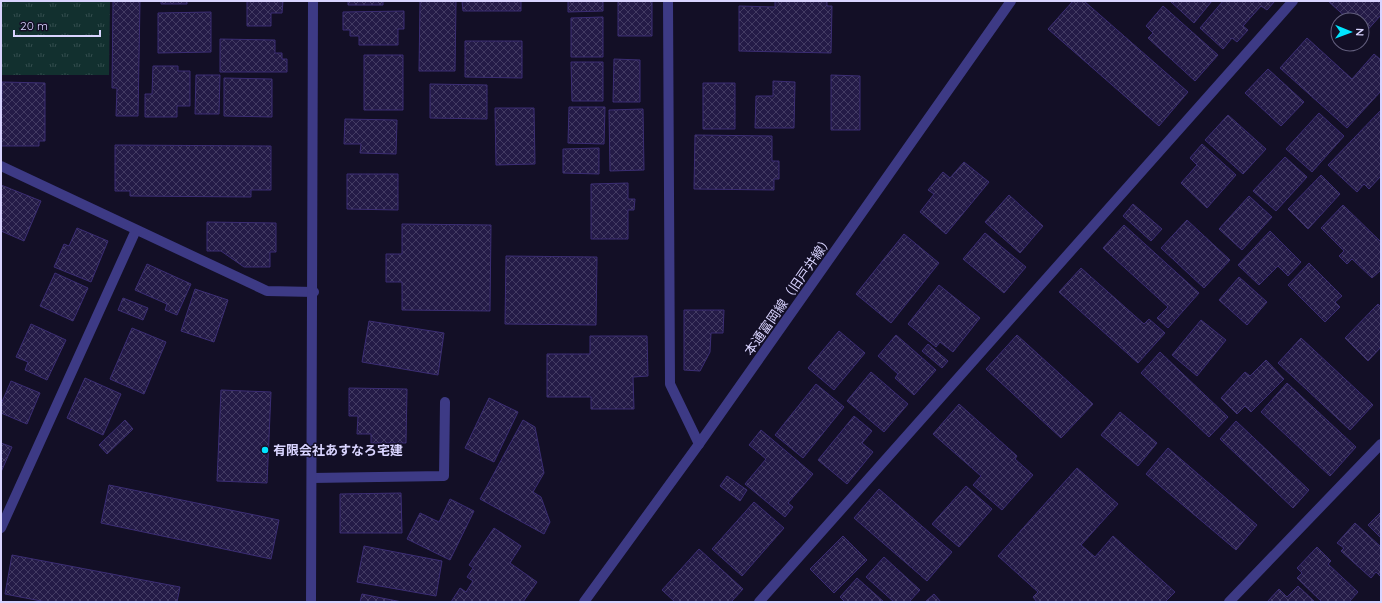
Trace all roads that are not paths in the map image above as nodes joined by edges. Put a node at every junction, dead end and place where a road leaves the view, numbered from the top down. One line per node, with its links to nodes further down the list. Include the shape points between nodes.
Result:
1 (313, 1): 7 (street)
2 (668, 1): 9 (street, via 670,384)
3 (1011, 1): 9 (street, 本通富岡線（旧戸井線）)
4 (1293, 1): 15 (street)
5 (1, 166): 6 (street)
6 (136, 230): 7 (street, via 267,291); 12 (street)
7 (314, 292): 11 (street)
8 (445, 402): 11 (street, via 444,476)
9 (699, 444): 14 (street, 本通富岡線（旧戸井線）)
10 (1381, 444): 16 (street)
11 (312, 478): 13 (street)
12 (1, 528)
13 (311, 602)
14 (584, 602)
15 (759, 602)
16 (1228, 602)

